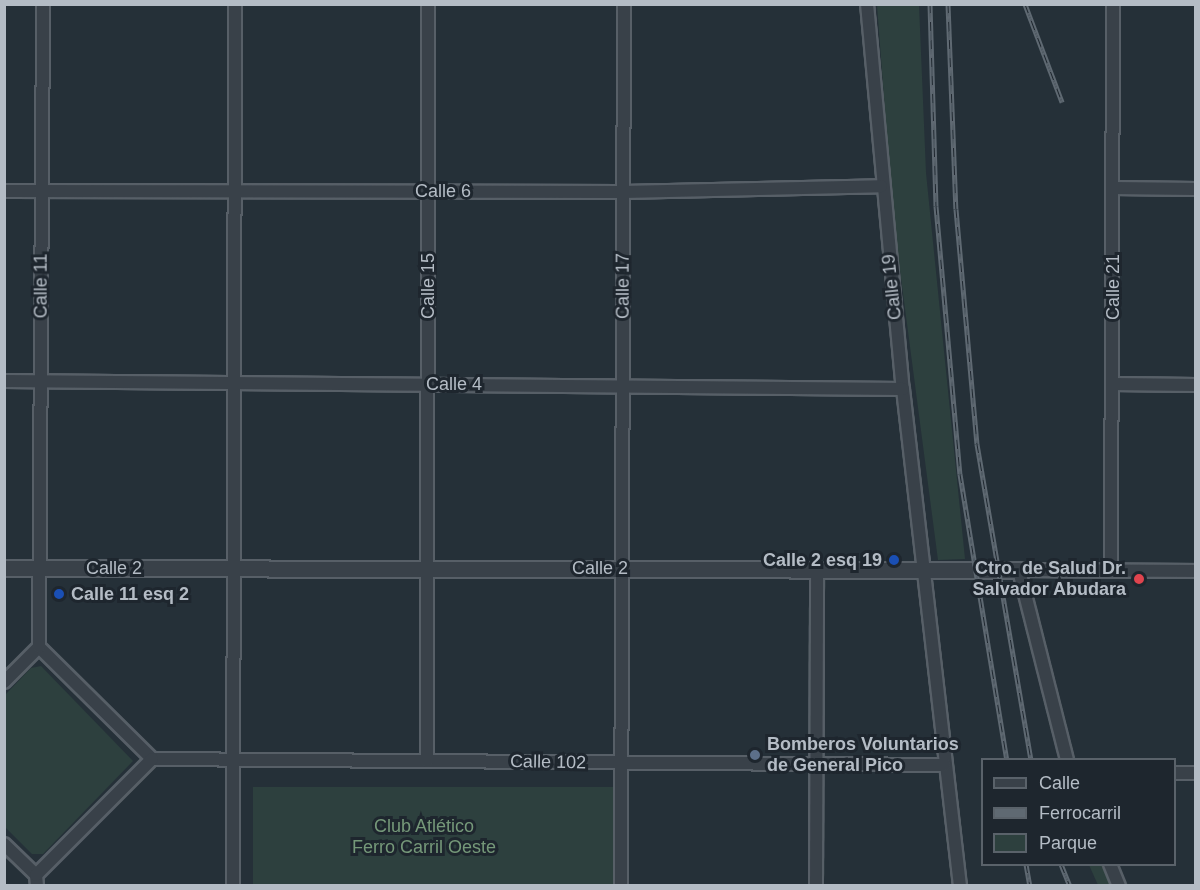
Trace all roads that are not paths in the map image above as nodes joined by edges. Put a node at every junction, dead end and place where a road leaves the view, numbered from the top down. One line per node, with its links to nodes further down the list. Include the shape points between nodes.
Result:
1 (43, 4): 12 (street, Calle 11)
2 (236, 4): 13 (street)
3 (428, 4): 10 (street, Calle 15)
4 (624, 4): 14 (street, Calle 17)
5 (867, 4): 7 (street, Calle 19)
6 (1113, 4): 8 (street, Calle 21)
7 (881, 186): 14 (street, Calle 6); 22 (street, Calle 19)
8 (1113, 188): 9 (street); 20 (street, Calle 21)
9 (1196, 189)
10 (428, 190): 13 (street, Calle 6); 14 (street, Calle 6); 19 (street, Calle 15)
11 (4, 191): 12 (street, Calle 6)
12 (42, 191): 13 (street, Calle 6); 15 (street, Calle 11)
13 (234, 192): 17 (street)
14 (623, 192): 18 (street, Calle 17)
15 (41, 380): 16 (street, Calle 4); 17 (street, Calle 4); 24 (street, Calle 11)
16 (4, 381)
17 (233, 383): 19 (street, Calle 4); 25 (street)
18 (622, 383): 19 (street, Calle 4); 22 (street, Calle 4); 27 (street, Calle 17)
19 (428, 384): 26 (street, Calle 15)
20 (1112, 384): 21 (street); 31 (street, Calle 21)
21 (1196, 386)
22 (903, 389): 29 (street, Calle 19)
23 (4, 568): 24 (street, Calle 2)
24 (40, 568): 25 (street, Calle 2); 33 (street, Calle 11)
25 (232, 568): 26 (street, Calle 2); 37 (street)
26 (427, 568): 27 (street, Calle 2); 38 (street, Calle 15)
27 (622, 568): 28 (street, Calle 2); 39 (street, Calle 17)
28 (817, 568): 29 (street, Calle 2); 40 (street)
29 (922, 568): 30 (street, Calle 2); 41 (street, Calle 19)
30 (1019, 570): 31 (street, Calle 2); 35 (street)
31 (1111, 570): 32 (street, Calle 2)
32 (1196, 571)
33 (39, 647): 34 (street); 36 (street)
34 (4, 682)
35 (1067, 758)
36 (152, 759): 37 (street, Calle 102); 46 (street)
37 (235, 759): 38 (street, Calle 102); 47 (street)
38 (427, 761): 39 (street, Calle 102)
39 (621, 763): 40 (street, Calle 102); 48 (street, Calle 17)
40 (816, 764): 41 (street, Calle 102); 49 (street)
41 (945, 765): 50 (street, Calle 19)
42 (1176, 773): 43 (street)
43 (1196, 773)
44 (4, 844): 46 (street)
45 (1111, 866): 51 (street)
46 (37, 880)
47 (233, 885)
48 (621, 885)
49 (816, 885)
50 (960, 885)
51 (1119, 885)

